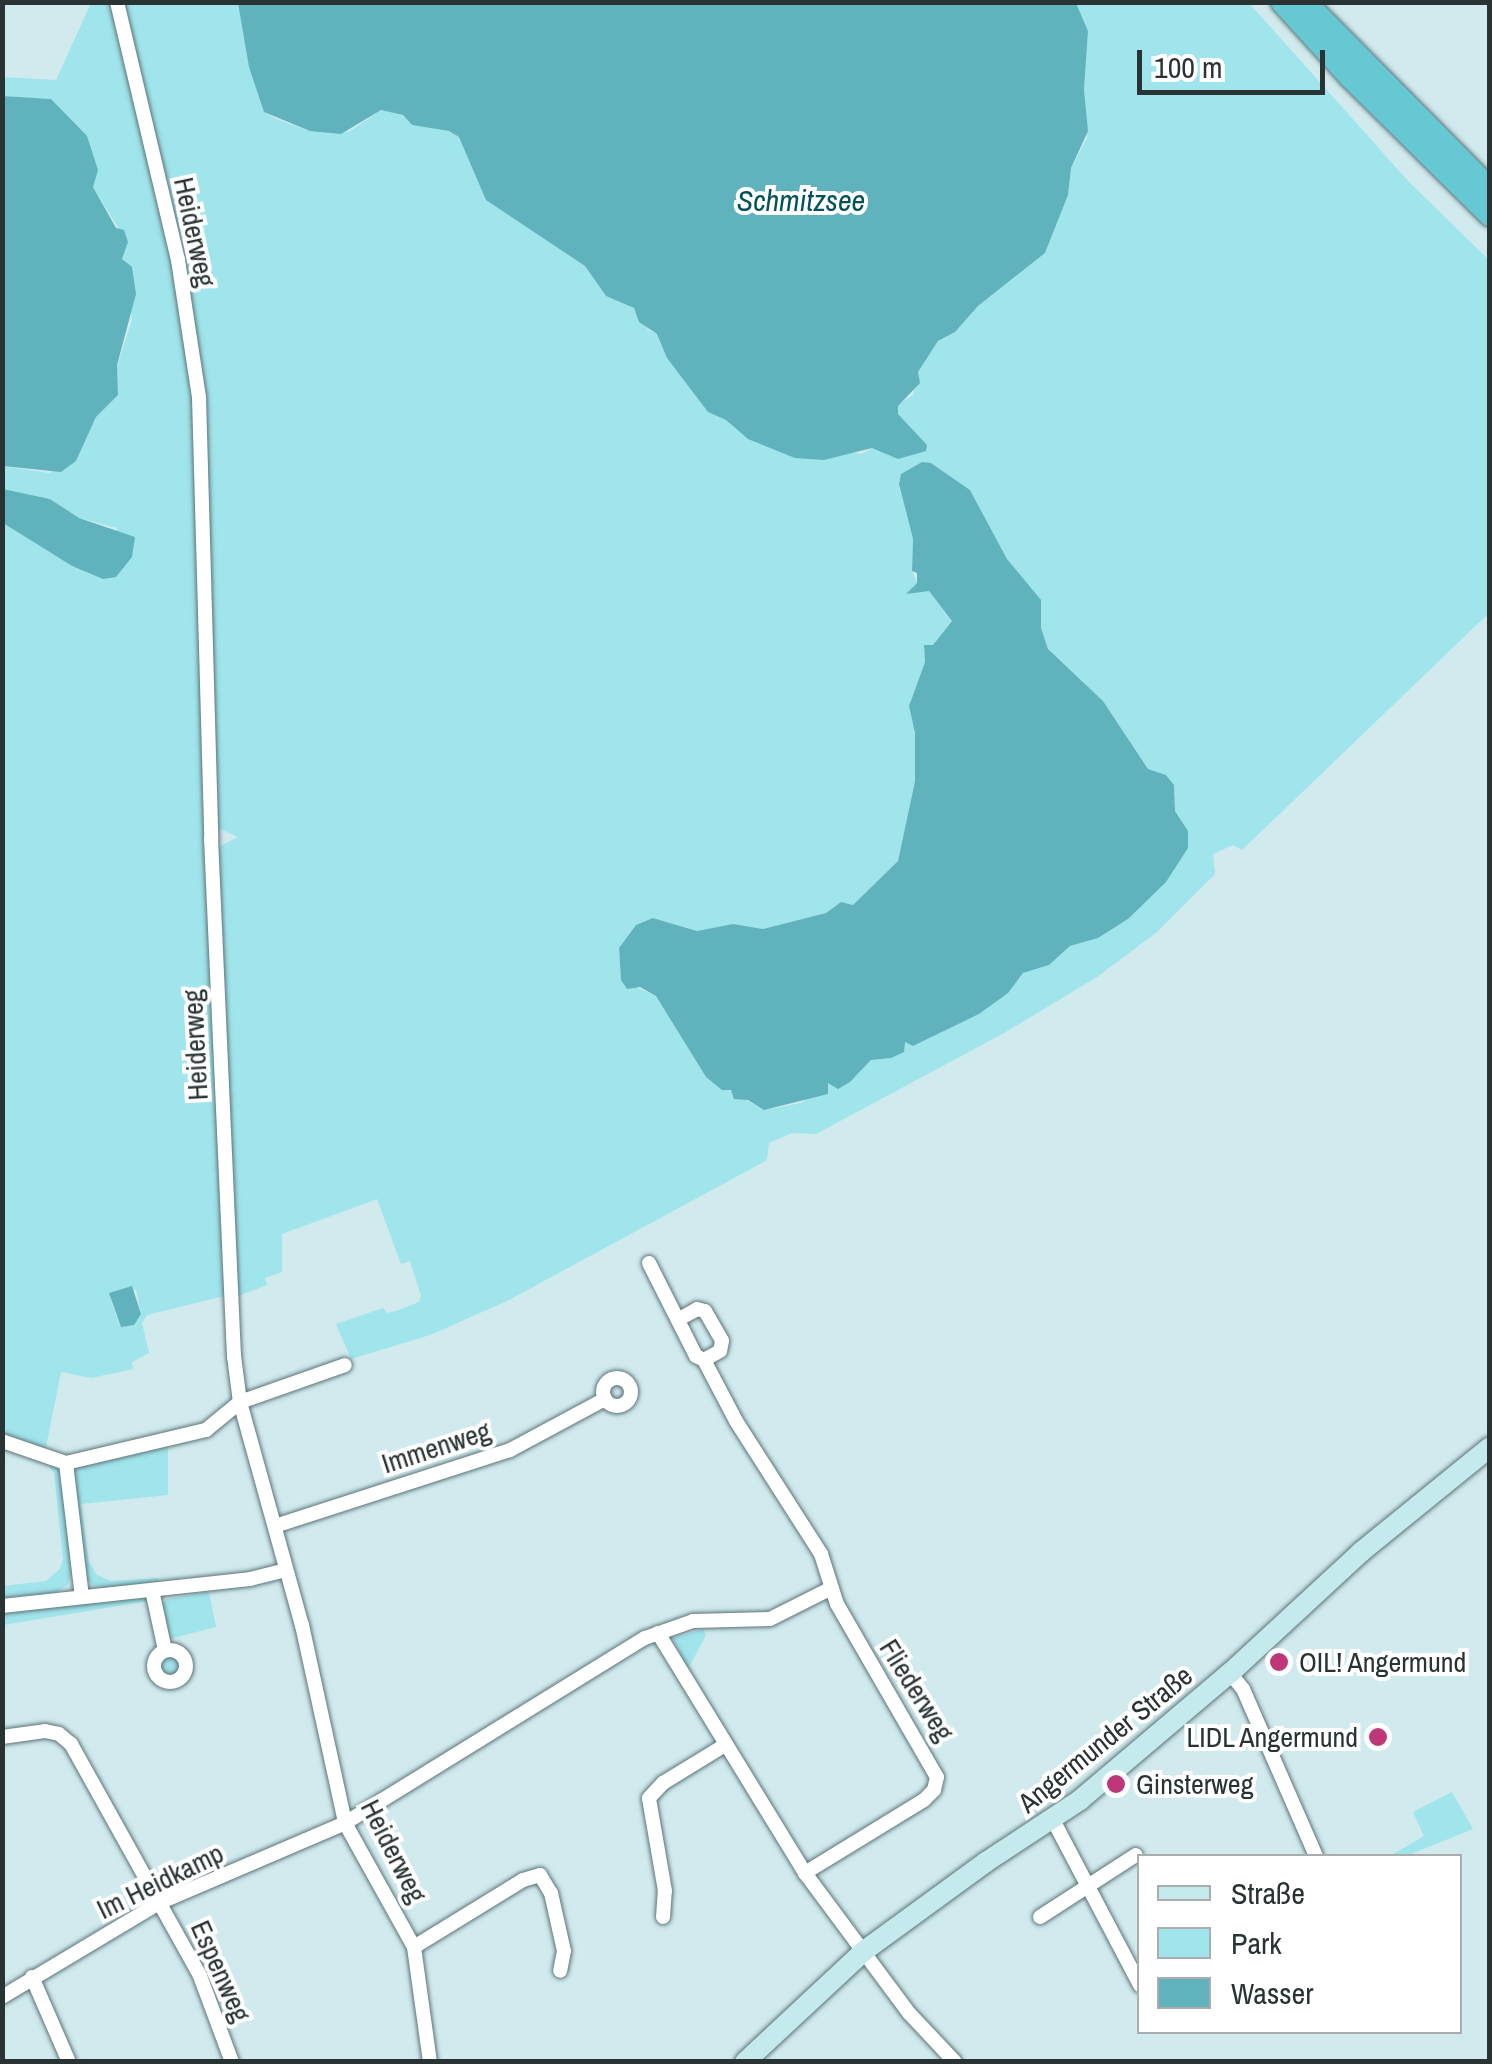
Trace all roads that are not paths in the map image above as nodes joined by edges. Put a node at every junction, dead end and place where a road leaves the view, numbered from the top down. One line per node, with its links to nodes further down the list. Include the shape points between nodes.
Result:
1 (118, 2): 11 (street, Heiderweg, via 178,260 198,397 212,858)
2 (1282, 2): 5 (highway)
3 (1305, 2): 4 (highway)
4 (1490, 189)
5 (1490, 214)
6 (648, 1264): 7 (street, Fliederweg)
7 (680, 1318): 8 (street, Fliederweg); 8 (street, via 697,1309 714,1326 720,1352)
8 (704, 1360): 17 (street, Fliederweg, via 821,1554)
9 (345, 1365): 11 (street)
10 (605, 1399): 15 (street, Immenweg, via 510,1450)
11 (240, 1402): 14 (street, via 206,1430); 15 (street, Heiderweg)
12 (2, 1442): 14 (street)
13 (1490, 1447): 23 (main road, Angermunder Straße, via 1361,1552)
14 (66, 1463): 19 (street)
15 (275, 1526): 16 (street, Heiderweg)
16 (286, 1570): 18 (street); 27 (street, Heiderweg)
17 (832, 1588): 21 (street, via 770,1619 693,1621); 30 (street, Fliederweg, via 937,1777 924,1800)
18 (152, 1590): 19 (street); 22 (street)
19 (82, 1597): 20 (street)
20 (2, 1606)
21 (658, 1632): 25 (street); 27 (street)
22 (165, 1650)
23 (1230, 1672): 26 (main road, Angermunder Straße); 28 (street, via 1244,1690)
24 (2, 1737): 32 (street, Espenweg, via 45,1731 66,1738)
25 (725, 1745): 30 (street); 33 (street, via 649,1798 665,1891)
26 (1053, 1820): 31 (street); 36 (main road, Angermunder Straße)
27 (346, 1822): 32 (street, Im Heidkamp); 35 (street, Heiderweg)
28 (1315, 1854)
29 (1136, 1855): 31 (street)
30 (805, 1873): 36 (street)
31 (1089, 1885): 34 (street); 39 (street)
32 (161, 1902): 38 (street, Im Heidkamp); 42 (street, Espenweg, via 200,1976)
33 (663, 1917)
34 (1040, 1917)
35 (414, 1947): 37 (street, via 540,1875 552,1892 564,1951); 43 (street, Heiderweg)
36 (864, 1951): 44 (main road, Angermunder Straße); 45 (street)
37 (560, 1971)
38 (32, 1977): 40 (street, Im Heidkamp); 41 (street)
39 (1137, 1979)
40 (2, 1997)
41 (68, 2062)
42 (232, 2062)
43 (430, 2062)
44 (745, 2062)
45 (955, 2062)

